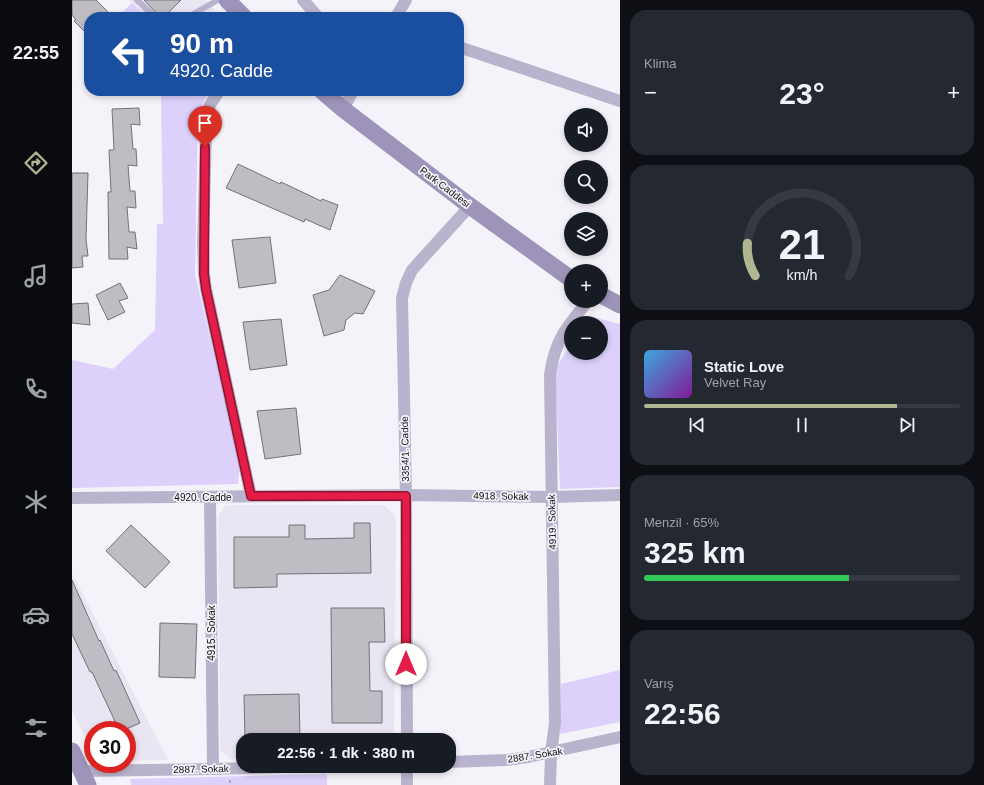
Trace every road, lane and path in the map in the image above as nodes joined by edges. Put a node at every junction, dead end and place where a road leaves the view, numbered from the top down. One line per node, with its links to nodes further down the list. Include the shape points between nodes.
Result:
1 (138, 0): 6 (lane)
2 (218, 0): 7 (lane)
3 (228, 0): 8 (street)
4 (303, 0): 9 (street)
5 (406, 0): 10 (street)
6 (150, 12)
7 (197, 12)
8 (239, 12)
9 (314, 12)
10 (399, 12)
11 (464, 49): 15 (street)
12 (216, 96): 23 (street, via 210,105 206,123 204,274)
13 (328, 96): 16 (street, Park Caddesi)
14 (350, 96): 16 (street)
15 (620, 101)
16 (343, 109): 17 (street, Park Caddesi)
17 (470, 206): 18 (street, Park Caddesi); 24 (street, 3354/1. Cadde, via 417,264 404,290 402,314)
18 (564, 274)
19 (608, 299): 20 (street)
20 (620, 305)
21 (582, 308): 26 (street, 4919. Sokak, via 565,329 552,358)
22 (620, 495): 26 (street, 4918. Sokak)
23 (251, 496): 24 (street, 4920. Cadde); 25 (street, 4920. Cadde)
24 (406, 496): 26 (street, 4918. Sokak); 28 (street, 3354/1. Cadde)
25 (210, 497): 27 (street, 4920. Cadde); 34 (street, 4915. Sokak)
26 (552, 497): 31 (street, 4919. Sokak, via 554,723)
27 (72, 498)
28 (407, 733)
29 (620, 737): 31 (street, 2887. Sokak)
30 (72, 751): 36 (street)
31 (551, 753): 32 (street, 2887. Sokak, via 506,760); 38 (street, 4919. Sokak)
32 (456, 762)
33 (236, 768): 34 (street, 2887. Sokak)
34 (213, 769): 36 (street, 2887. Sokak)
35 (407, 773): 37 (street)
36 (85, 778)
37 (407, 785)
38 (550, 785)

